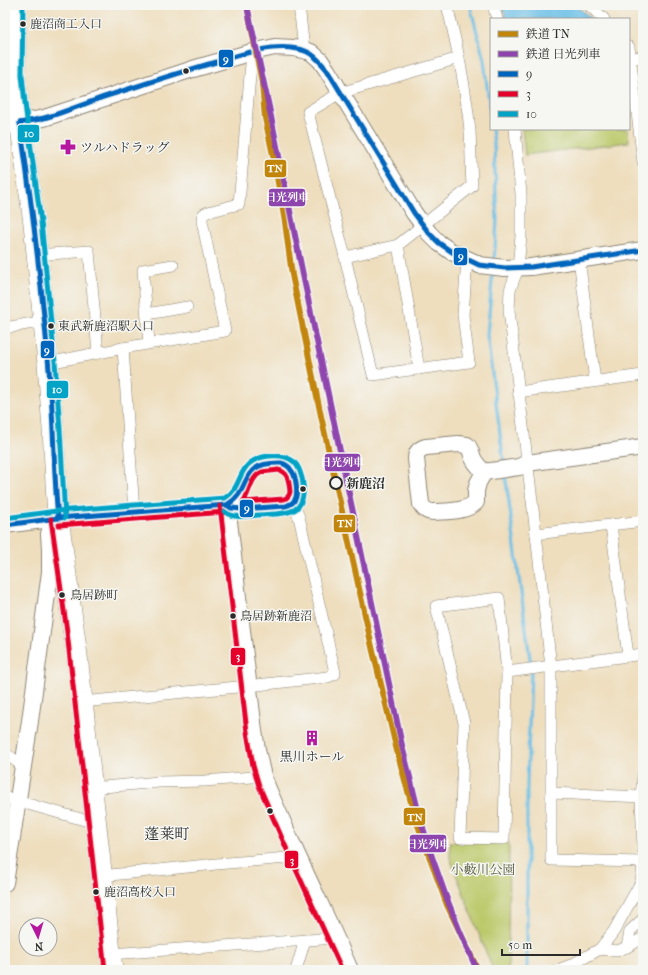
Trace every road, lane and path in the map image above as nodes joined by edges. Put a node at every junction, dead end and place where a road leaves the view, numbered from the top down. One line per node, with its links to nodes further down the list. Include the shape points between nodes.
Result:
1 (16, 5): 15 (highway)
2 (299, 5): 8 (street)
3 (447, 5): 12 (street)
4 (493, 5): 6 (street)
5 (590, 5): 7 (street)
6 (497, 18)
7 (603, 18)
8 (304, 50): 9 (street, via 279,47); 14 (street, via 311,52 320,60)
9 (252, 52): 15 (street, via 44,118); 31 (street, via 239,204 202,215 225,331)
10 (630, 52): 13 (street)
11 (643, 57): 13 (street)
12 (458, 58): 14 (street); 18 (street, via 470,130 472,186)
13 (631, 58): 17 (street)
14 (340, 93): 18 (street); 22 (street, via 308,112)
15 (13, 124): 21 (highway, via 29,183)
16 (516, 130): 26 (street, via 521,236)
17 (643, 162)
18 (423, 226): 19 (street); 24 (street, via 439,243)
19 (398, 245): 22 (street); 35 (street)
20 (643, 250): 23 (street)
21 (37, 255): 29 (highway); 33 (street, via 89,251)
22 (345, 258): 35 (street, via 373,375)
23 (579, 259): 26 (street); 37 (street)
24 (473, 262): 26 (street); 35 (street, via 463,315 469,362)
25 (173, 265): 28 (street, via 143,270)
26 (512, 268): 38 (street, via 508,310)
27 (187, 307): 28 (street)
28 (147, 314): 31 (street)
29 (44, 321): 30 (street); 34 (highway)
30 (5, 328)
31 (149, 344): 32 (street)
32 (123, 348): 33 (street); 48 (street)
33 (98, 353): 34 (street)
34 (48, 362): 49 (highway)
35 (419, 369)
36 (643, 375): 37 (street)
37 (595, 381): 38 (street)
38 (518, 392): 41 (street)
39 (458, 444): 42 (street, via 467,445 475,462); 45 (street, via 468,455); 45 (street, via 426,447 418,451 416,459 421,504 429,512 434,512 465,509)
40 (643, 448): 41 (street)
41 (523, 465): 42 (street); 53 (street)
42 (489, 471): 45 (street, via 476,488)
43 (242, 492): 44 (street, via 246,477 254,468 264,464 282,463 293,472 297,495); 46 (street); 47 (street, via 246,501)
44 (293, 503): 47 (street, via 286,506); 58 (street, via 299,518 335,674 328,677)
45 (474, 504)
46 (226, 505): 47 (street, via 231,508); 48 (street); 58 (street)
47 (254, 508)
48 (134, 512): 49 (street)
49 (58, 518): 51 (street); 59 (highway); 61 (street, via 49,534 50,572)
50 (643, 522): 52 (street)
51 (5, 525)
52 (611, 525): 53 (street); 55 (street)
53 (536, 534): 56 (street)
54 (643, 654): 55 (street)
55 (628, 656): 56 (street)
56 (551, 667): 57 (street); 65 (street)
57 (507, 672): 57 (street, via 498,598 436,606 464,723 460,838 504,839)
58 (248, 686): 59 (street); 63 (street)
59 (82, 702): 64 (highway)
60 (5, 753): 61 (street)
61 (23, 766): 67 (street)
62 (643, 775): 66 (street)
63 (263, 776): 64 (street); 71 (street)
64 (92, 788): 68 (highway)
65 (551, 793): 66 (street); 72 (street, via 551,860)
66 (642, 797): 69 (street)
67 (11, 799): 68 (street); 70 (street)
68 (96, 824): 74 (highway)
69 (643, 848)
70 (7, 852): 75 (street)
71 (298, 857): 74 (street); 77 (street)
72 (643, 862)
73 (643, 866): 81 (street, via 641,882 614,931)
74 (101, 876): 82 (highway)
75 (5, 883)
76 (643, 919): 80 (street, via 630,931)
77 (336, 938): 79 (street); 85 (street)
78 (643, 938): 80 (street)
79 (305, 940): 82 (street); 84 (street)
80 (627, 946): 81 (street, via 617,951)
81 (600, 949): 83 (street)
82 (111, 962)
83 (574, 967): 86 (street)
84 (296, 970)
85 (350, 970)
86 (558, 970)

